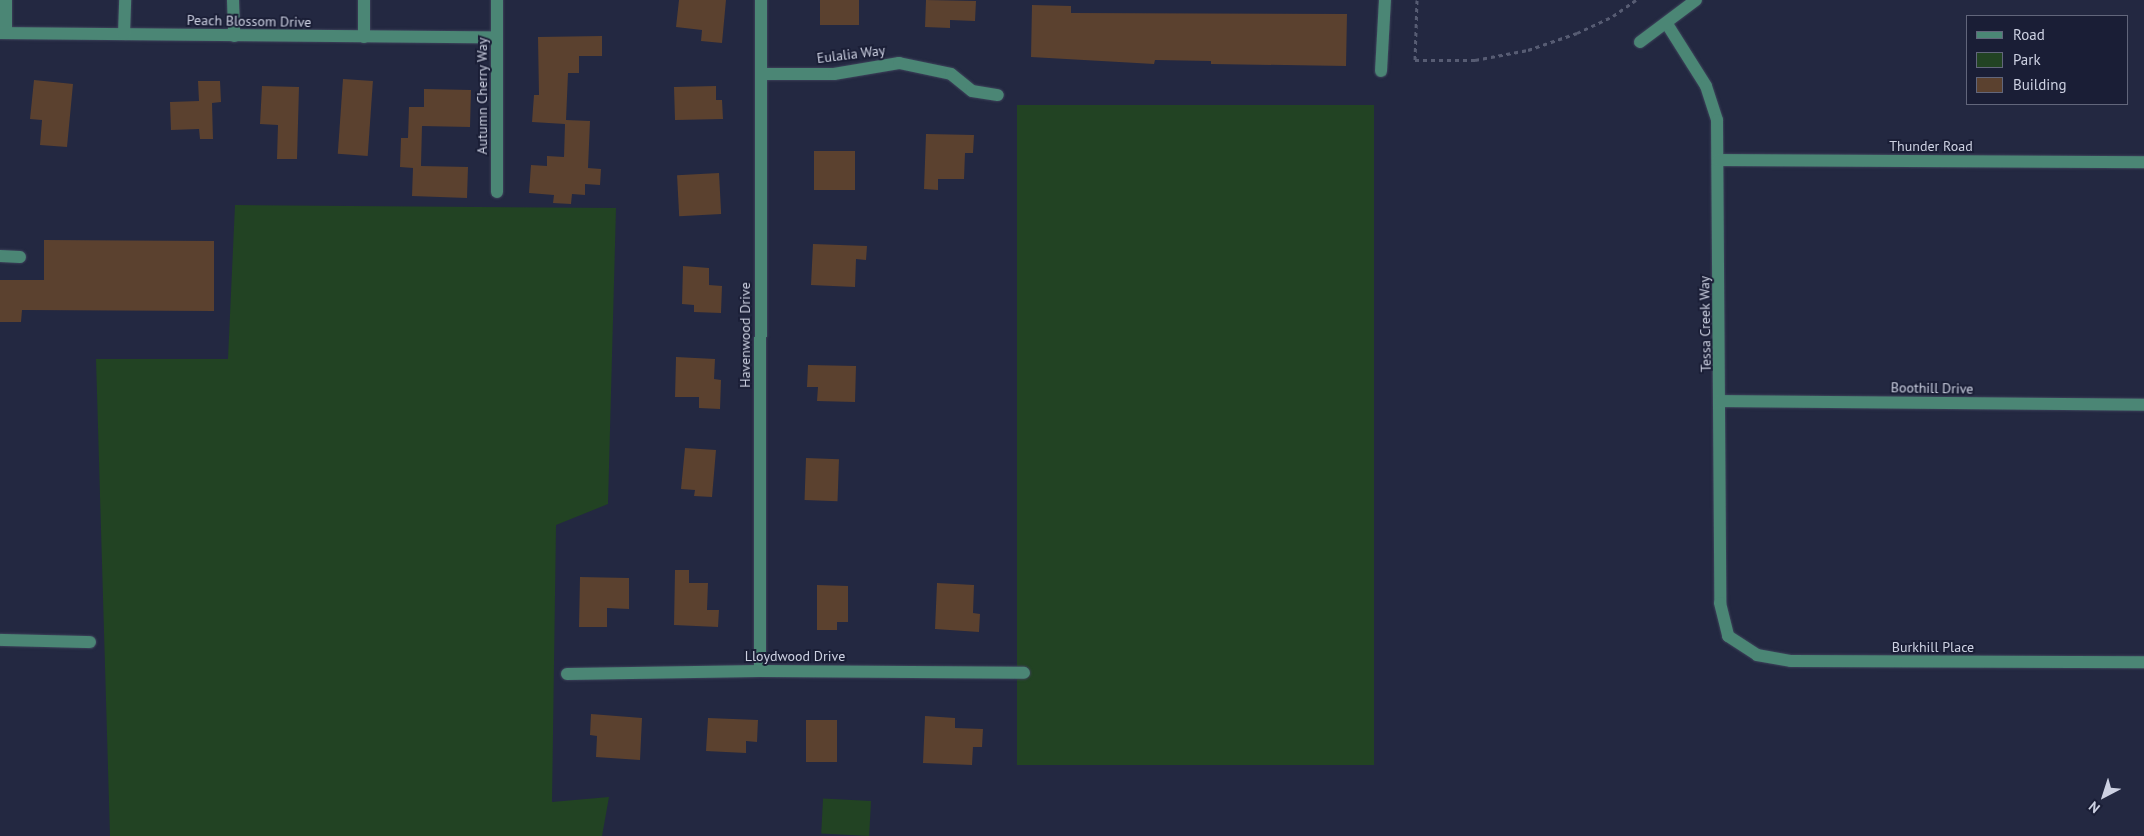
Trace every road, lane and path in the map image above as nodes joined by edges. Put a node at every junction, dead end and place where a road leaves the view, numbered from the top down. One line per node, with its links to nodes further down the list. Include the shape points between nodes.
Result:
1 (6, 0): 12 (street)
2 (125, 0): 13 (street)
3 (234, 0): 14 (street)
4 (364, 0): 15 (street)
5 (498, 0): 16 (street, Autumn Cherry Way)
6 (761, 0): 19 (street, Havenwood Drive)
7 (1385, 0): 18 (street)
8 (1417, 0): 9 (path, via 1415,60 1475,60 1528,50 1577,33 1613,16)
9 (1636, 0)
10 (1696, 0): 11 (street)
11 (1668, 24): 17 (street); 21 (street, Tessa Creek Way, via 1706,86 1716,120)
12 (3, 33): 13 (street, Peach Blossom Drive)
13 (124, 34): 14 (street, Peach Blossom Drive)
14 (234, 36): 15 (street, Peach Blossom Drive)
15 (364, 36): 16 (street, Peach Blossom Drive)
16 (497, 37): 23 (street, Autumn Cherry Way)
17 (1640, 42)
18 (1382, 71)
19 (761, 74): 20 (street, Eulalia Way, via 834,74 899,63 951,74 972,91); 32 (street, Havenwood Drive)
20 (998, 95)
21 (1718, 160): 22 (street, Thunder Road); 26 (street, Tessa Creek Way)
22 (2144, 162)
23 (498, 192)
24 (0, 256): 25 (street)
25 (20, 257)
26 (1720, 402): 27 (street, Boothill Drive); 28 (street, Tessa Creek Way, via 1720,603)
27 (2144, 406)
28 (1728, 636): 31 (street, Burkhill Place, via 1757,655 1790,661)
29 (0, 640): 30 (street)
30 (90, 642)
31 (2144, 662)
32 (760, 671): 33 (street, Lloydwood Drive); 34 (street, Lloydwood Drive)
33 (1024, 673)
34 (567, 674)

